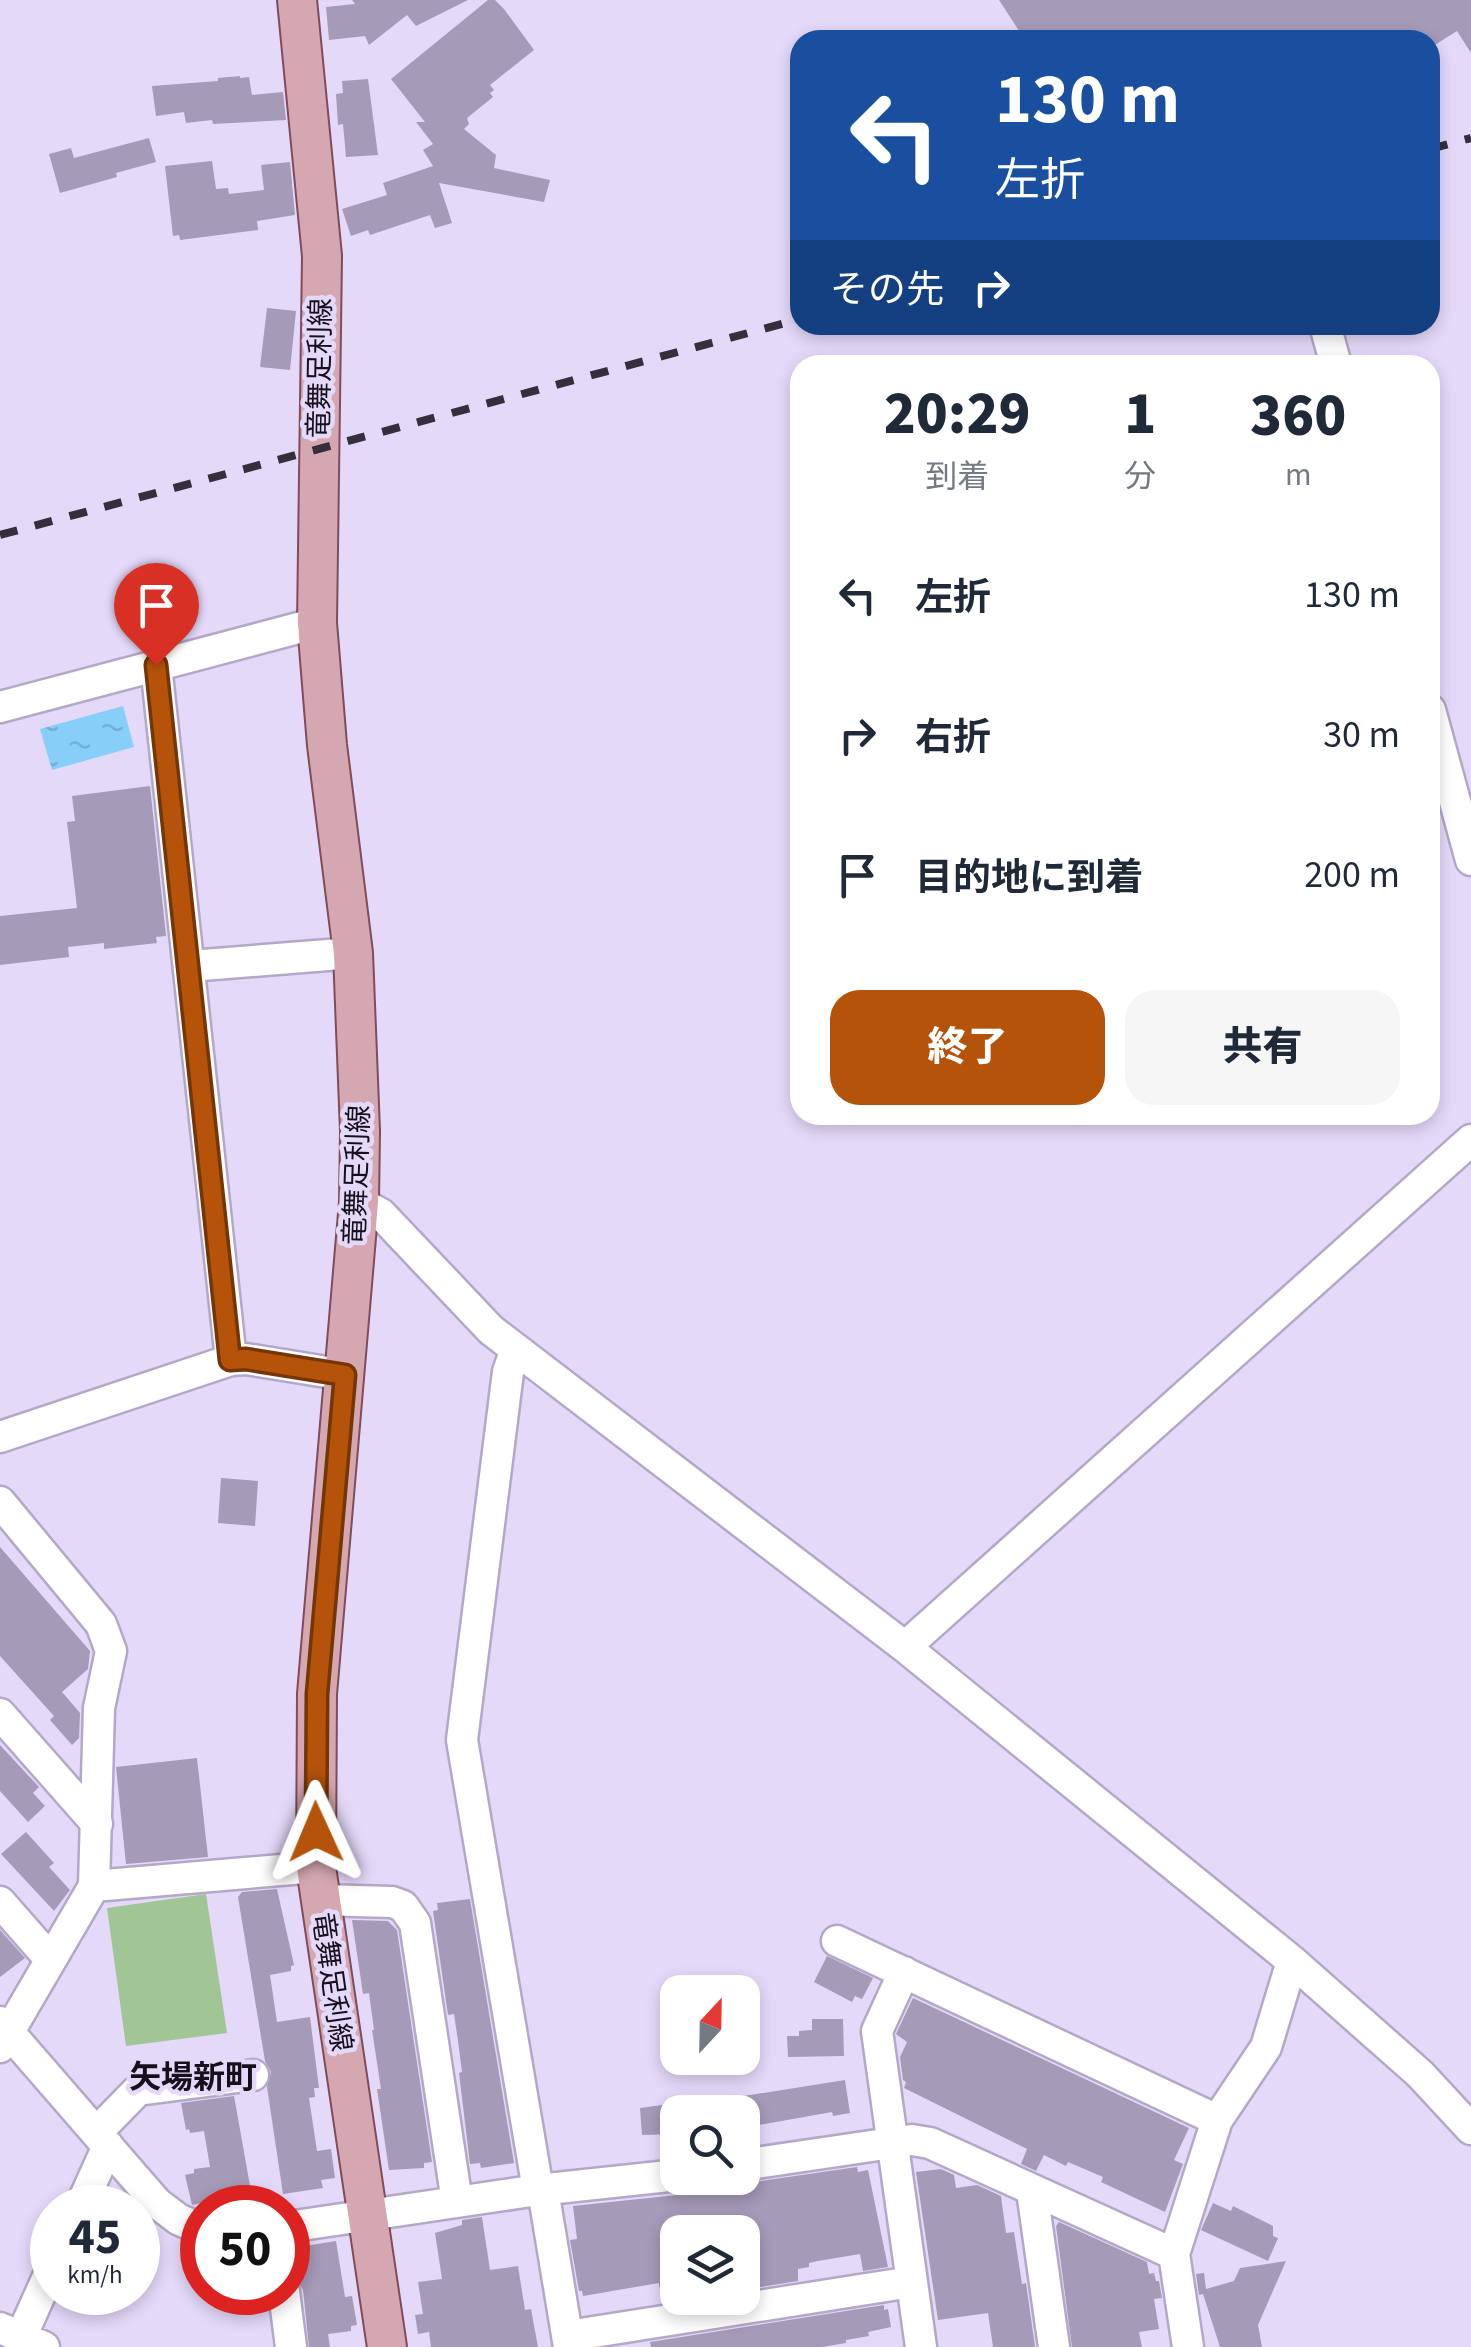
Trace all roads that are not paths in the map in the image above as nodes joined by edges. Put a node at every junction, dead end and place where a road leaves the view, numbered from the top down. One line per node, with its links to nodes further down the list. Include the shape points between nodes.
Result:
1 (297, 0): 2 (main road, 竜舞足利線, via 322,256)
2 (317, 623): 3 (street); 7 (main road, 竜舞足利線)
3 (156, 665): 4 (street); 8 (street)
4 (0, 708)
5 (1440, 747): 6 (street)
6 (1471, 860)
7 (353, 953): 8 (street); 10 (main road, 竜舞足利線)
8 (190, 966): 12 (street)
9 (1471, 1140): 16 (street)
10 (359, 1202): 11 (street, via 381,1214); 13 (main road, 竜舞足利線)
11 (516, 1349): 16 (street); 35 (street, via 462,1740)
12 (230, 1360): 13 (street); 14 (street)
13 (345, 1375): 19 (main road, 竜舞足利線, via 317,1694)
14 (0, 1437)
15 (0, 1502): 18 (street, via 101,1624 111,1651 99,1708)
16 (905, 1647): 24 (street)
17 (0, 1714): 18 (street)
18 (97, 1824): 20 (street)
19 (318, 1883): 20 (street); 37 (street, via 403,1906 414,1923); 38 (main road, 竜舞足利線)
20 (94, 1886): 23 (street)
21 (0, 1902): 23 (street)
22 (838, 1941): 25 (street)
23 (50, 1959): 26 (street)
24 (1292, 1961): 28 (street, via 1266,2046); 29 (street, via 1420,2074)
25 (904, 1972): 28 (street); 31 (street, via 877,2030)
26 (2, 2033): 30 (street)
27 (253, 2074): 30 (street, via 138,2090)
28 (1217, 2120): 41 (street)
29 (1471, 2129)
30 (103, 2139): 34 (street); 39 (street, via 157,2203)
31 (890, 2142): 32 (street); 36 (street, via 930,2143); 42 (street)
32 (760, 2162)
33 (660, 2177): 35 (street)
34 (88, 2185)
35 (540, 2190): 37 (street); 44 (street)
36 (1032, 2191): 41 (street); 48 (street)
37 (458, 2202): 38 (street)
38 (366, 2215): 40 (street); 46 (main road, 竜舞足利線)
39 (180, 2220)
40 (310, 2224)
41 (1174, 2254): 49 (street)
42 (911, 2282): 44 (street); 47 (street)
43 (287, 2315): 45 (street)
44 (569, 2342)
45 (292, 2347)
46 (387, 2347)
47 (921, 2347)
48 (1054, 2347)
49 (1188, 2347)

